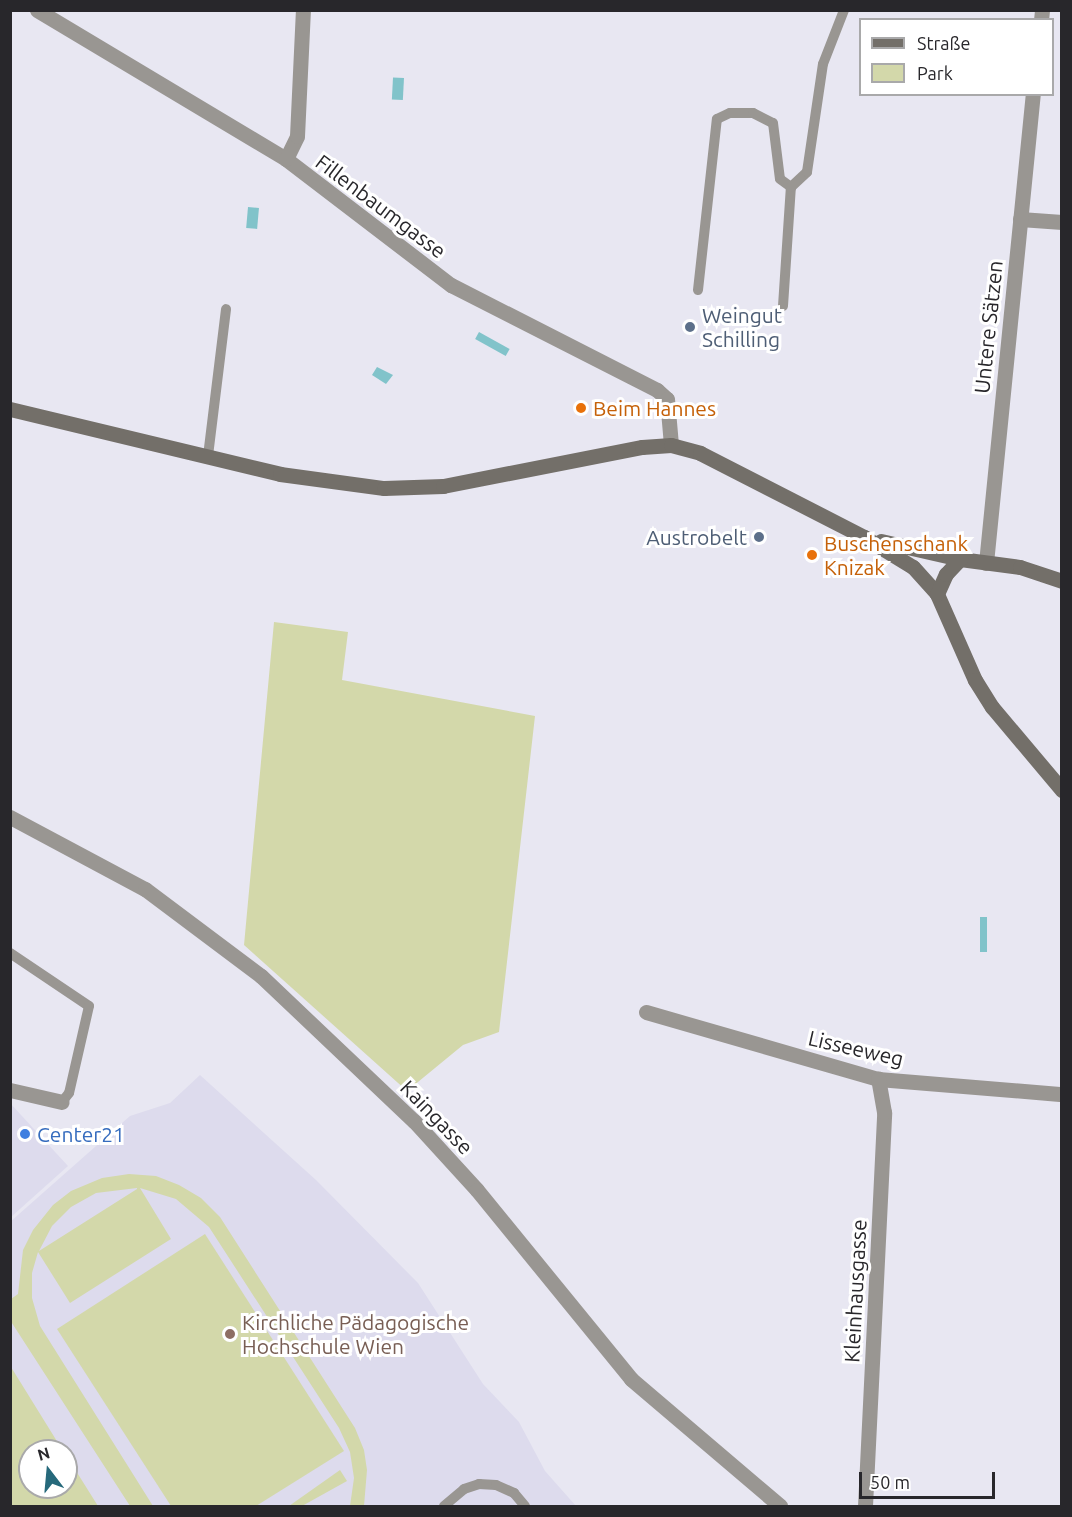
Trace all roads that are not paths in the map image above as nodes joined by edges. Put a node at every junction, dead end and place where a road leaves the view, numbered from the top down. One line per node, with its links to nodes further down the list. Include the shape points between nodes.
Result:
1 (37, 10): 5 (street, Fillenbaumgasse)
2 (303, 10): 5 (street, via 297,136)
3 (843, 10): 6 (lane, via 823,64 807,172)
4 (1033, 96): 7 (street, Untere Sätzen)
5 (286, 159): 13 (street, Fillenbaumgasse, via 451,285 657,390 667,399)
6 (791, 187): 9 (lane, via 780,179 773,123 753,113 730,113 717,118); 10 (lane)
7 (1020, 219): 8 (street); 17 (street, Untere Sätzen)
8 (1062, 222)
9 (698, 290)
10 (783, 306)
11 (226, 309): 14 (lane)
12 (10, 410): 14 (main road)
13 (672, 445): 14 (main road, via 632,448 480,480 415,488 315,480); 15 (main road, via 700,453)
14 (208, 456)
15 (864, 537): 16 (main road); 19 (main road, via 914,567)
16 (960, 559): 17 (main road); 19 (main road, via 946,574)
17 (986, 563): 18 (main road, via 1035,570)
18 (1062, 581)
19 (937, 594): 20 (main road, via 975,680 992,707)
20 (1062, 790)
21 (10, 817): 30 (street, Kaingasse, via 145,889 261,976 414,1121 477,1190 631,1379)
22 (10, 953): 27 (lane, via 89,1006 69,1093)
23 (646, 1012): 24 (street, Lisseeweg)
24 (878, 1079): 26 (street, Lisseeweg); 31 (street, Kleinhausgasse, via 884,1113)
25 (10, 1090): 27 (street)
26 (1062, 1094)
27 (62, 1102)
28 (444, 1506): 29 (lane, via 464,1489 479,1484 495,1485 514,1494)
29 (525, 1506)
30 (780, 1506)
31 (865, 1506)

